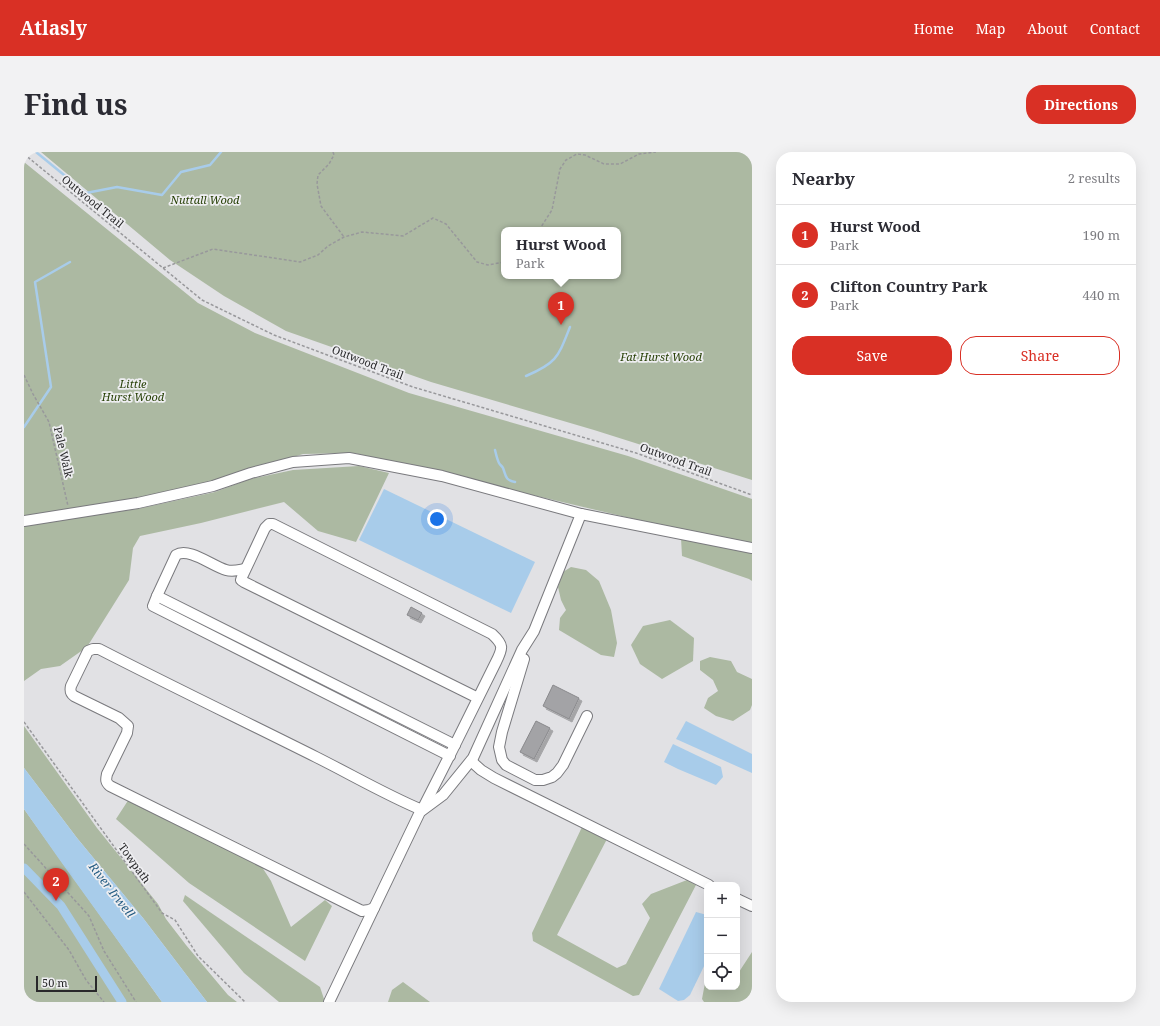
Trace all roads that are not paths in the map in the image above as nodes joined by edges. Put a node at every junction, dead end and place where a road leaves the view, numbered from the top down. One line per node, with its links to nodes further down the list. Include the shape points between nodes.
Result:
1 (581, 514): 2 (lane, via 442,476 349,458 294,462 213,486 138,503); 3 (lane); 6 (lane)
2 (24, 521)
3 (752, 548)
4 (245, 569): 5 (lane, via 225,570 180,552 176,555); 7 (lane, via 241,580 244,582); 7 (lane, via 265,528 273,524 492,634 502,646 502,651)
5 (157, 596): 9 (lane); 10 (lane, via 152,606)
6 (534, 631): 8 (lane, via 502,732 499,747 502,760 506,765 535,780 552,777 563,765); 11 (lane, via 522,650)
7 (478, 698): 9 (lane)
8 (587, 716)
9 (455, 745): 10 (lane)
10 (450, 756): 12 (lane)
11 (471, 761): 12 (lane, via 443,795); 13 (lane, via 494,778)
12 (422, 810): 16 (lane); 16 (lane, via 99,649 93,648 88,651 71,686 71,694 119,718 128,726 107,774 107,784 362,911)
13 (704, 883)
14 (740, 900): 15 (lane)
15 (752, 906)
16 (374, 908): 17 (lane)
17 (329, 1002)

